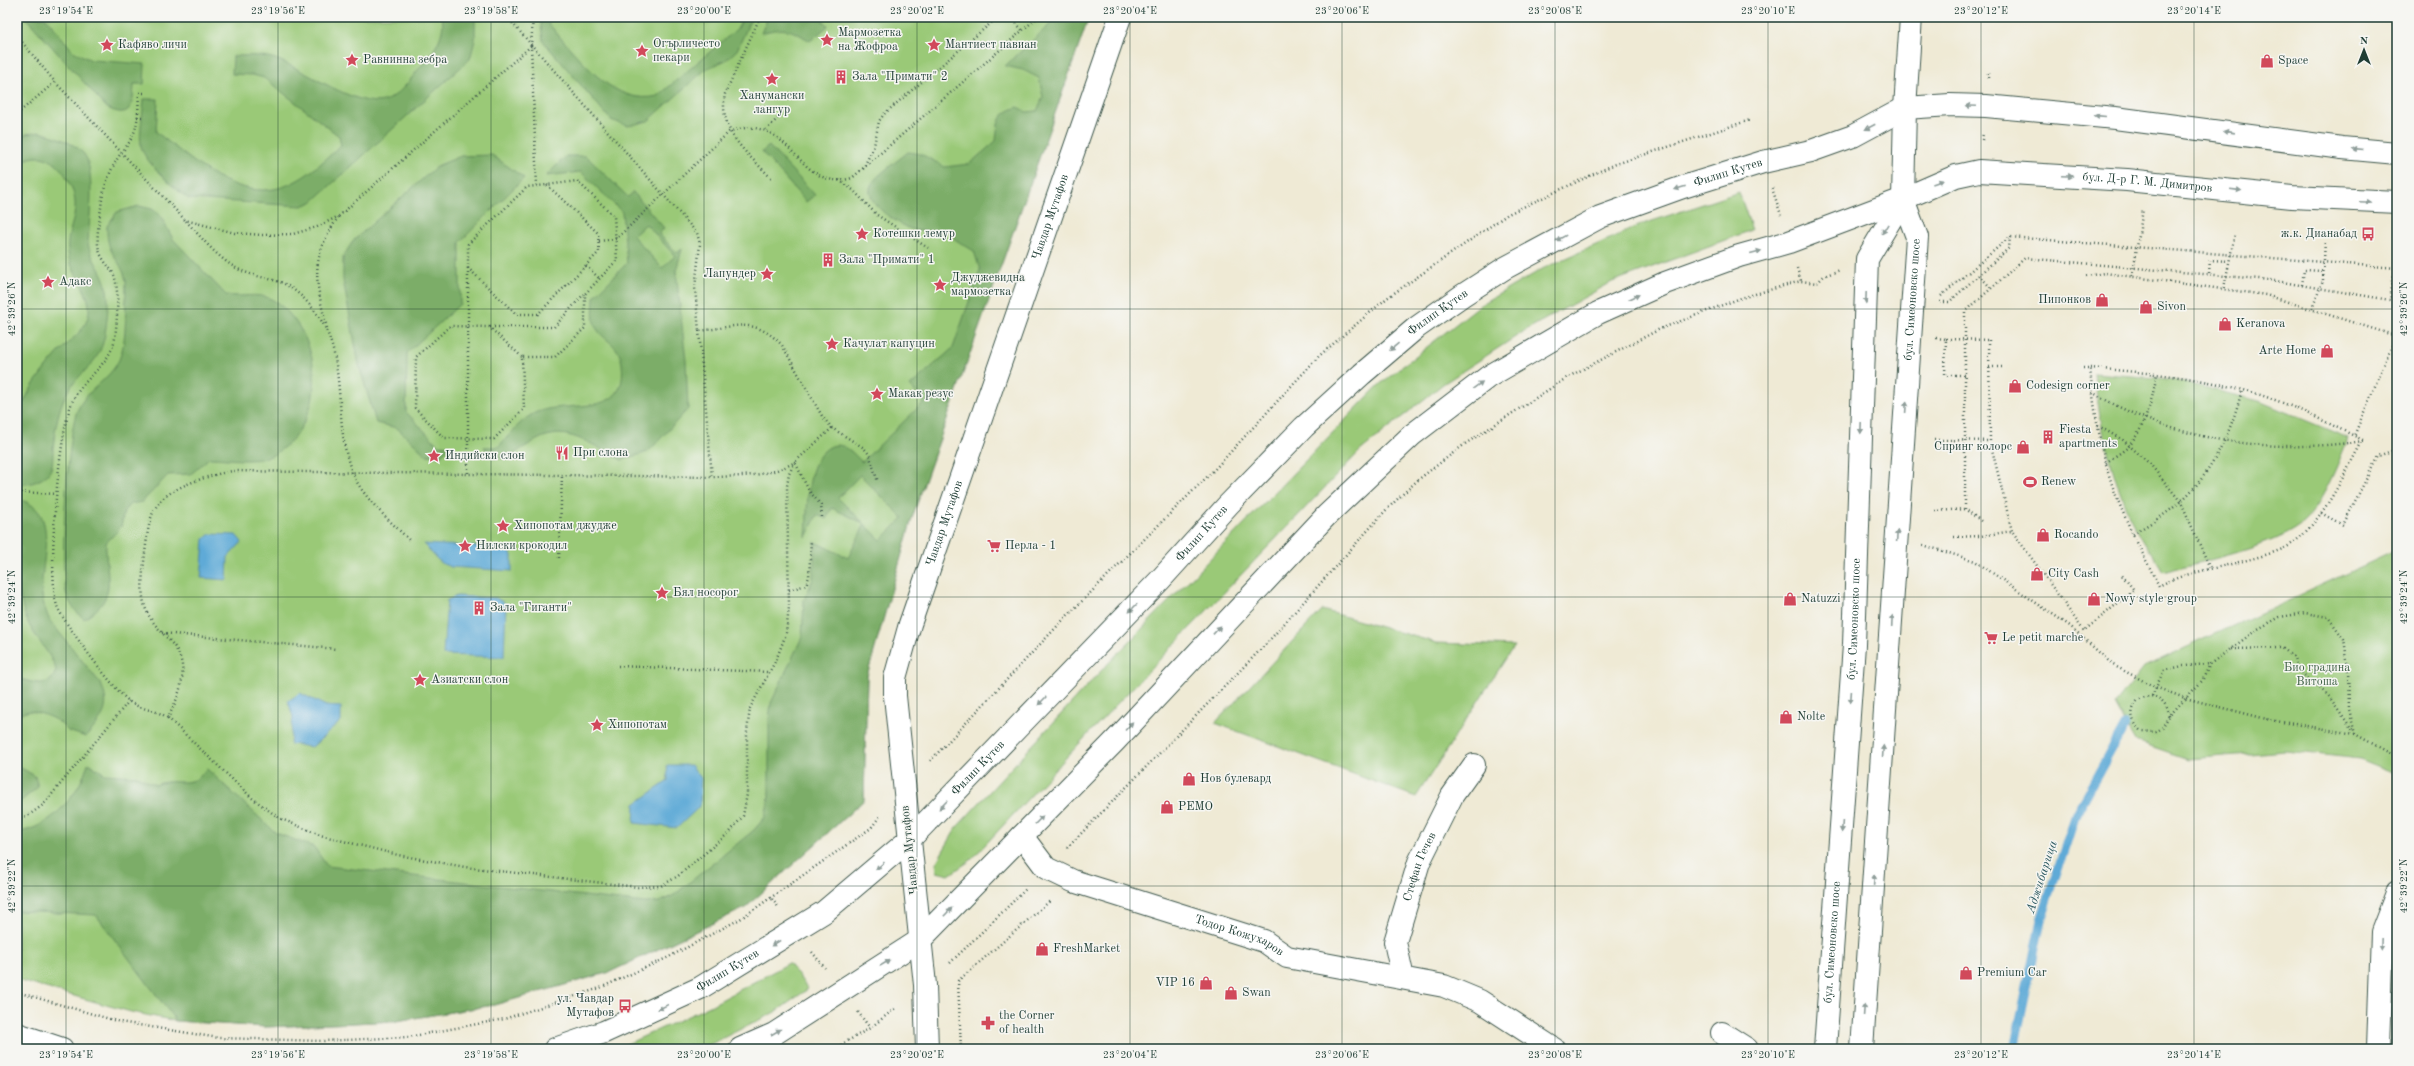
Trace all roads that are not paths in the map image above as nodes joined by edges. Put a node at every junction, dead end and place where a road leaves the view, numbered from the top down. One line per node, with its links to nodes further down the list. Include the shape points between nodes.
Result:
1 (1120, 17): 9 (main road, Чавдар Мутафов, via 900,655 895,678 895,696)
2 (1911, 17): 3 (main road, бул. Симеоновско шосе)
3 (1905, 108): 4 (main road, one-way to 3, via 2115,118 1986,106); 5 (main road, бул. Симеоновско шосе); 9 (main road, Филип Кутев, one-way to 9, via 1853,136 1811,151 1763,162 1683,187 1600,217 1505,268 1416,328 1304,427)
4 (2397, 153)
5 (1903, 199): 6 (main road, бул. Д-р Г. М. Димитров, one-way to 6, via 1956,176 1979,171 2127,180 2292,197); 8 (main road, one-way to 5, via 1115,741 1322,520 1372,471 1446,407 1488,377 1598,313 1665,283 1738,256 1790,242); 21 (main road, бул. Симеоновско шосе, one-way to 21, via 1867,259 1854,645); 22 (main road, бул. Симеоновско шосе, one-way to 5, via 1917,237)
6 (2397, 202)
7 (1474, 765): 12 (main road, Стефан Гечев, via 1452,796 1420,862 1395,942)
8 (1022, 836): 11 (main road, one-way to 8); 12 (main road, Тодор Кожухаров, via 1046,868 1073,880 1264,941 1287,957)
9 (909, 840): 11 (main road, Чавдар Мутафов); 16 (main road, Филип Кутев, one-way to 16, via 824,912 746,961 653,1012)
10 (2397, 893): 23 (main road, one-way to 23, via 2382,932)
11 (920, 940): 17 (main road, one-way to 11, via 774,1034); 18 (main road, Чавдар Мутафов, via 925,985)
12 (1403, 978): 19 (main road, Тодор Кожухаров, via 1444,986 1480,1001)
13 (1722, 1033): 20 (main road)
14 (17, 1034): 15 (main road)
15 (62, 1049)
16 (555, 1049)
17 (740, 1049)
18 (927, 1049)
19 (1554, 1049)
20 (1747, 1049)
21 (1825, 1049)
22 (1862, 1049)
23 (2378, 1049)

